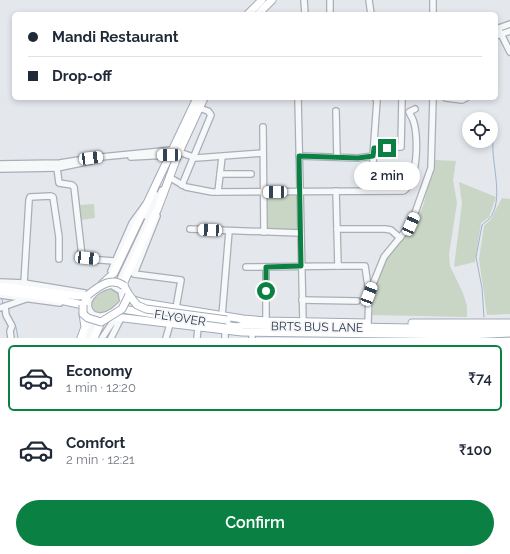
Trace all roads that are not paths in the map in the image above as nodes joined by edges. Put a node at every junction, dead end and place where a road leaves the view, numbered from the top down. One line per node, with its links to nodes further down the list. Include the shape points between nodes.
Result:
1 (262, 0): 7 (main road)
2 (272, 0): 8 (main road)
3 (304, 0): 9 (street)
4 (330, 0): 10 (street)
5 (369, 0): 11 (street)
6 (433, 0): 12 (street)
7 (250, 12)
8 (260, 12)
9 (305, 12)
10 (330, 12)
11 (371, 12)
12 (433, 12)
13 (510, 24): 14 (street)
14 (498, 29)
15 (510, 31): 16 (street)
16 (498, 36): 17 (street)
17 (510, 52)
18 (197, 100): 29 (main road)
19 (203, 100): 24 (main road)
20 (298, 100): 32 (street)
21 (377, 100): 28 (street)
22 (402, 100): 28 (street, via 401,147)
23 (433, 100): 57 (street, via 431,168 418,210)
24 (200, 108): 30 (main road); 34 (street, via 211,115)
25 (415, 109): 46 (street, via 409,112 413,120 416,163 408,187 401,192)
26 (336, 111): 36 (street)
27 (262, 128): 31 (street)
28 (374, 148): 33 (street)
29 (170, 152): 37 (street, via 60,163); 38 (street); 40 (main road)
30 (179, 152): 34 (street); 43 (main road)
31 (263, 153): 35 (street); 48 (street)
32 (299, 156): 36 (street); 49 (street)
33 (373, 156): 36 (street); 46 (street)
34 (194, 157): 35 (street); 44 (street)
35 (222, 157): 41 (street)
36 (337, 157)
37 (0, 164)
38 (57, 168): 39 (street); 59 (street, via 59,183 72,185 74,188 82,256)
39 (0, 169)
40 (164, 169): 50 (main road); 68 (street, via 122,267)
41 (220, 174): 42 (street); 47 (street)
42 (251, 174)
43 (170, 175): 44 (street); 51 (main road); 70 (street, via 121,277)
44 (182, 185): 47 (street)
45 (336, 191): 46 (street); 49 (street); 53 (street)
46 (374, 191)
47 (218, 192): 48 (street)
48 (263, 192): 49 (street); 55 (street)
49 (299, 192): 56 (street)
50 (147, 203): 59 (street, via 142,206 132,222); 67 (main road, via 114,273)
51 (158, 208): 70 (main road); 80 (street, via 155,224 134,274 181,280)
52 (190, 228): 54 (street)
53 (337, 229): 57 (street, via 385,229 391,230); 61 (street)
54 (229, 231): 55 (street); 91 (street)
55 (264, 232): 56 (street)
56 (300, 233): 60 (street)
57 (400, 238): 73 (street, via 384,257)
58 (59, 259): 66 (street, via 59,238 53,198 30,197)
59 (114, 262): 64 (street)
60 (301, 266): 61 (street); 63 (street); 77 (street)
61 (338, 266): 73 (street, via 366,266)
62 (246, 267): 63 (street)
63 (266, 267): 85 (street)
64 (111, 272)
65 (0, 282): 66 (street)
66 (24, 283): 72 (street)
67 (101, 285): 70 (main road, bridge, via 118,282); 72 (main road, bridge)
68 (111, 285): 70 (street); 72 (street)
69 (0, 286): 72 (main road, via 78,296)
70 (122, 287): 75 (main road, FLYOVER, bridge)
71 (0, 291): 81 (main road, via 51,298)
72 (91, 294): 81 (main road, bridge)
73 (369, 294): 87 (street)
74 (0, 295): 76 (street)
75 (127, 296): 80 (main road); 82 (main road, bridge); 83 (street, via 119,307); 91 (main road, FLYOVER, bridge, via 146,309)
76 (27, 299): 79 (street); 81 (street)
77 (302, 300): 78 (street); 86 (street)
78 (357, 300)
79 (3, 308): 99 (street, via 12,326)
80 (176, 308): 91 (main road)
81 (85, 309): 83 (main road, bridge, via 88,318); 100 (main road, via 85,327)
82 (122, 309): 83 (main road, bridge); 91 (main road, FLYOVER)
83 (100, 317): 84 (main road); 101 (street); 102 (street); 103 (main road)
84 (121, 318): 89 (main road); 104 (street, via 112,323); 105 (street)
85 (266, 321): 86 (main road); 91 (main road)
86 (303, 321): 87 (main road)
87 (368, 323): 88 (main road)
88 (510, 323)
89 (170, 324): 92 (main road); 106 (street)
90 (239, 325): 91 (main road, FLYOVER); 93 (main road, BRTS BUS LANE)
91 (225, 326): 92 (main road); 95 (main road)
92 (198, 328): 107 (street)
93 (510, 328)
94 (510, 333): 98 (main road)
95 (252, 335): 96 (main road)
96 (302, 335): 97 (main road)
97 (328, 336): 98 (main road)
98 (468, 337)
99 (11, 338)
100 (81, 338)
101 (85, 338)
102 (90, 338)
103 (94, 338)
104 (102, 338)
105 (111, 338)
106 (166, 338)
107 (197, 338)

